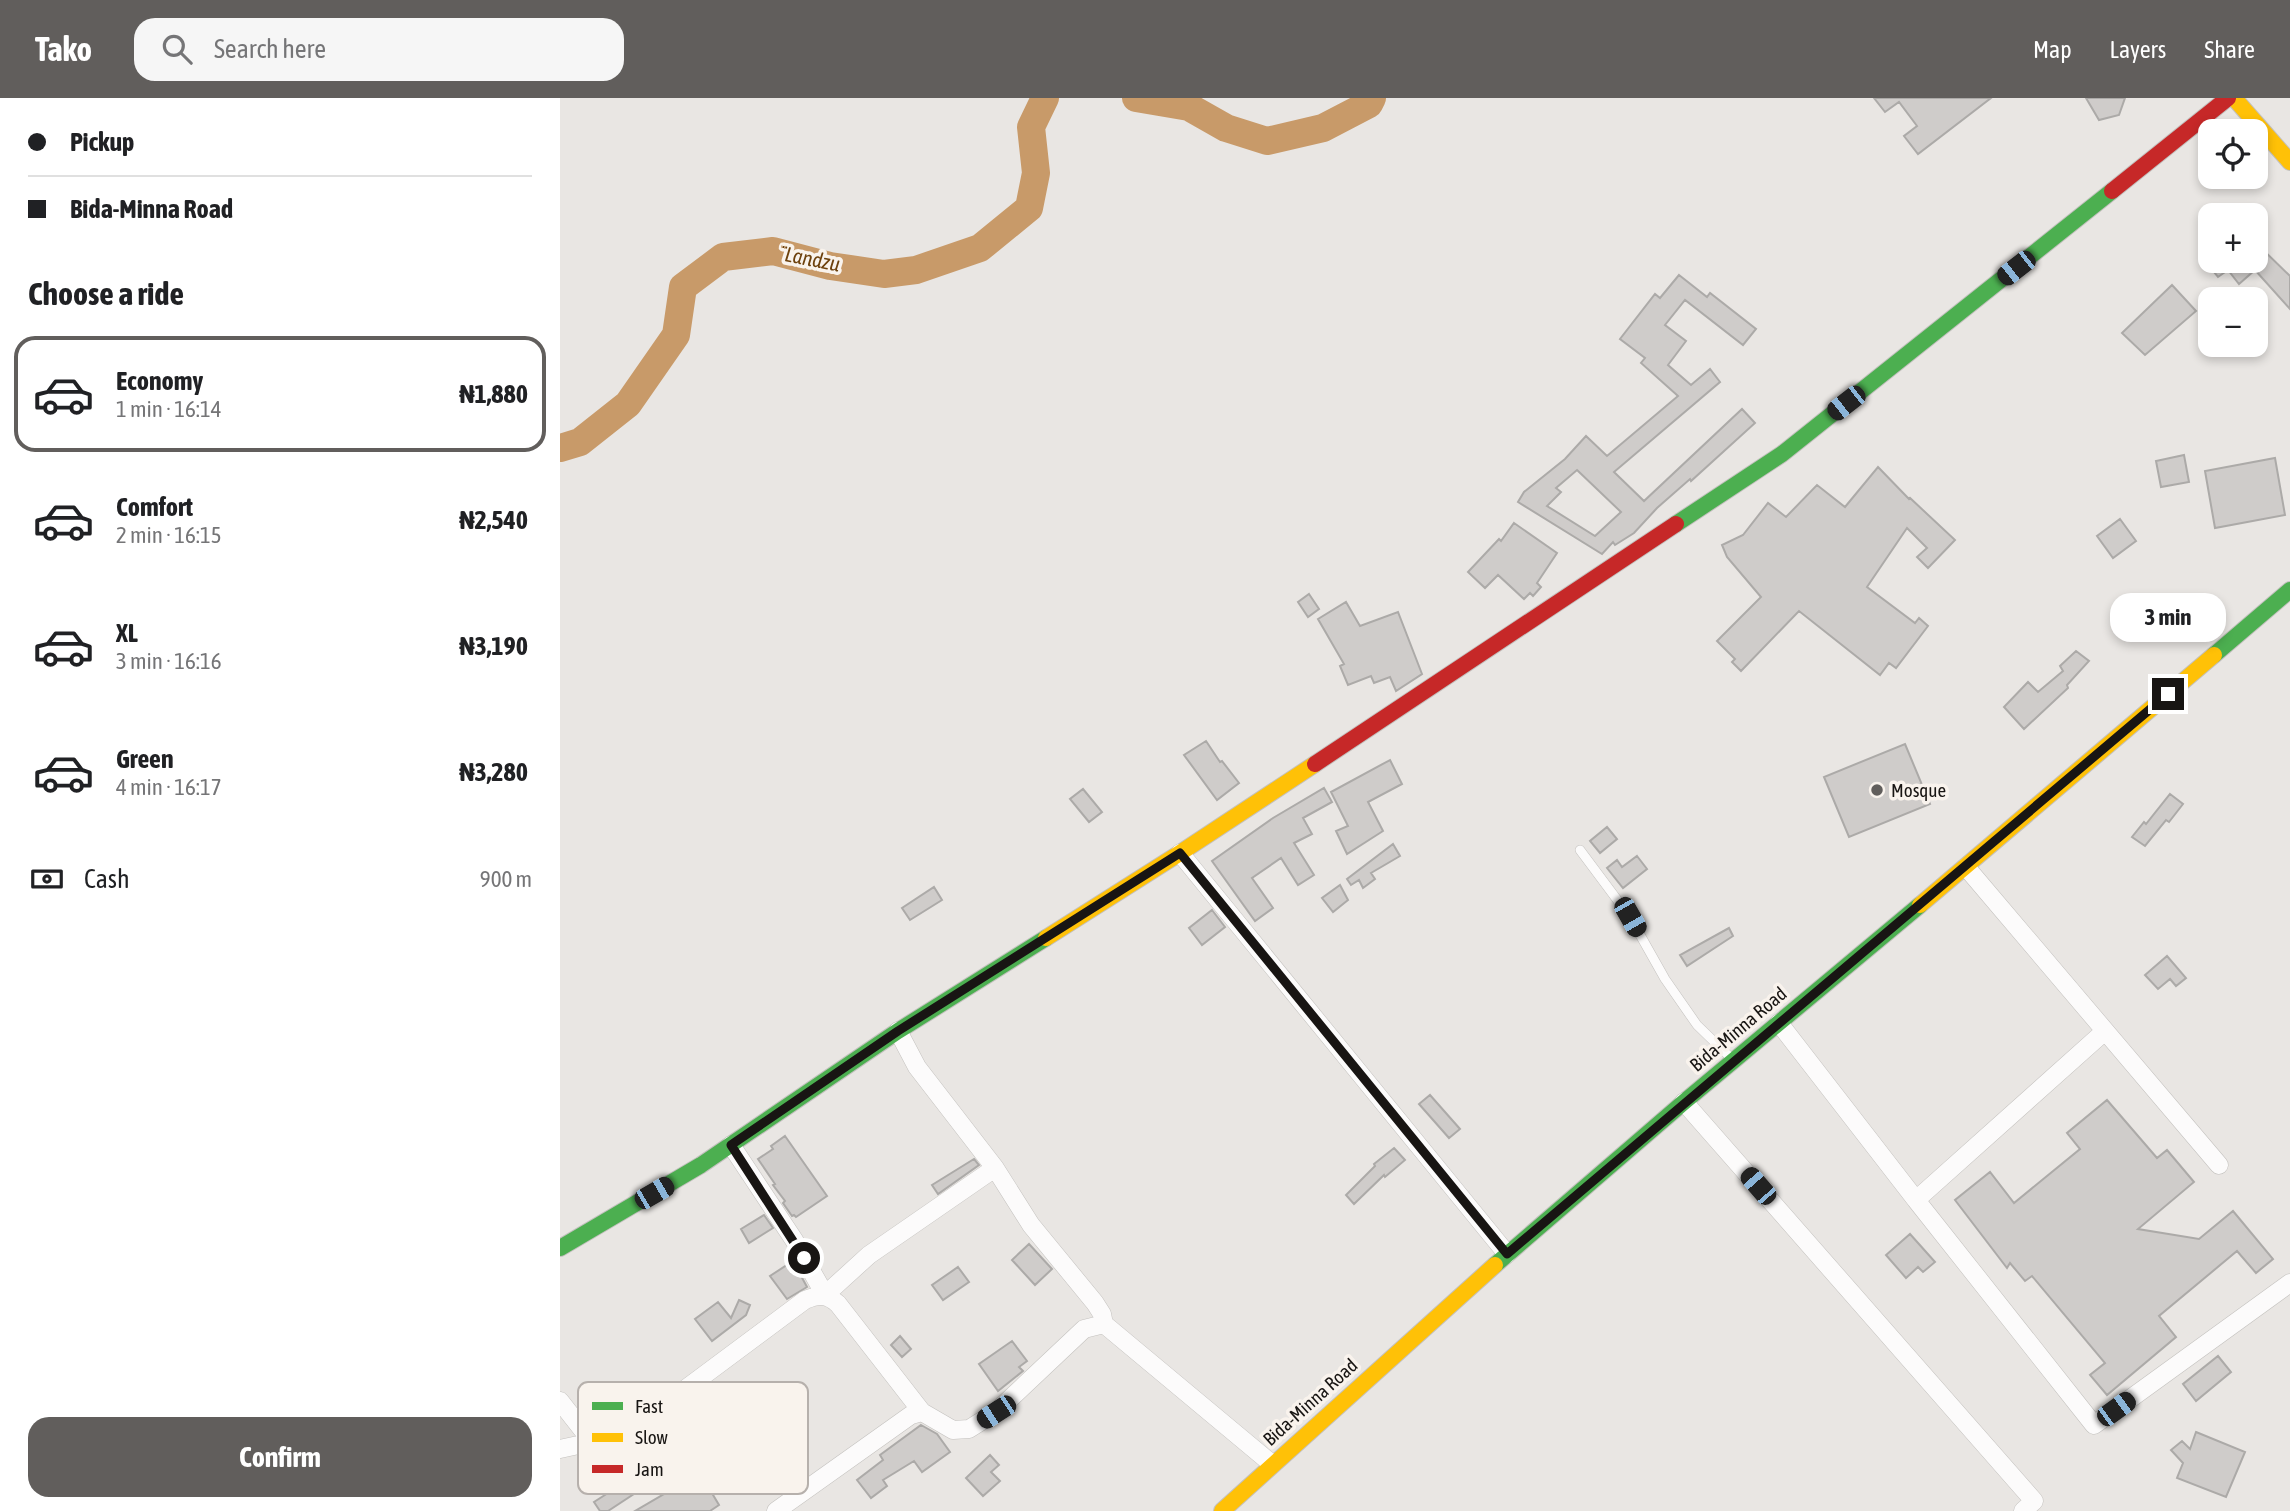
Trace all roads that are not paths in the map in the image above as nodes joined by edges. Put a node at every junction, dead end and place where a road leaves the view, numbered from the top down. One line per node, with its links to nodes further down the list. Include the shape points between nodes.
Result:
1 (2228, 98): 6 (main road, via 1782,454)
2 (2234, 98): 3 (main road)
3 (2290, 162)
4 (2290, 590): 7 (main road, Bida-Minna Road)
5 (1580, 850): 11 (lane, via 1630,917 1697,1025)
6 (1180, 853): 9 (main road); 18 (street)
7 (1966, 867): 8 (main road, Bida-Minna Road); 10 (street)
8 (1779, 1023): 11 (main road, Bida-Minna Road); 16 (street)
9 (898, 1031): 13 (main road); 15 (street, via 917,1067)
10 (2105, 1031): 14 (street); 16 (street)
11 (1733, 1061): 12 (main road, Bida-Minna Road)
12 (1684, 1102): 18 (main road, Bida-Minna Road); 31 (street)
13 (731, 1145): 17 (main road); 20 (street)
14 (2219, 1165)
15 (995, 1168): 20 (street, via 869,1255); 21 (street, via 1031,1225 1095,1303)
16 (1916, 1200): 19 (street, via 2094,1425)
17 (560, 1248)
18 (1507, 1254): 28 (main road, Bida-Minna Road)
19 (2290, 1283)
20 (825, 1295): 22 (street, via 805,1300); 24 (street, via 838,1304)
21 (1104, 1324): 24 (street, via 1084,1329 996,1412 970,1429 953,1430); 28 (street)
22 (695, 1382)
23 (560, 1401): 25 (street)
24 (922, 1412): 29 (street, via 911,1415)
25 (578, 1424)
26 (578, 1445): 27 (street)
27 (560, 1449)
28 (1272, 1464): 33 (main road, Bida-Minna Road)
29 (808, 1488)
30 (800, 1494): 32 (street)
31 (2030, 1508)
32 (776, 1511)
33 (1222, 1511)

